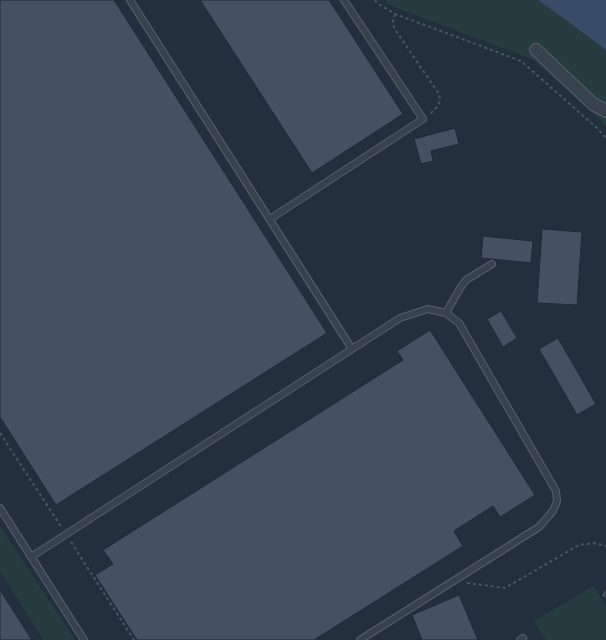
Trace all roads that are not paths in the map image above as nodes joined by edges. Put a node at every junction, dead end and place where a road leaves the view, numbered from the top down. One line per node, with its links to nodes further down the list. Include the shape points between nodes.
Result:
1 (130, 0): 5 (lane)
2 (344, 0): 5 (lane, via 423,119)
3 (536, 50): 4 (street, via 593,104)
4 (606, 111)
5 (270, 219): 8 (lane)
6 (492, 264): 7 (lane, via 466,280)
7 (446, 313): 8 (lane, via 428,309 400,318); 12 (lane, via 459,323 556,491 557,501 553,511 539,527)
8 (352, 349): 10 (lane)
9 (0, 508): 10 (lane)
10 (31, 557): 11 (lane)
11 (84, 640)
12 (360, 640)

